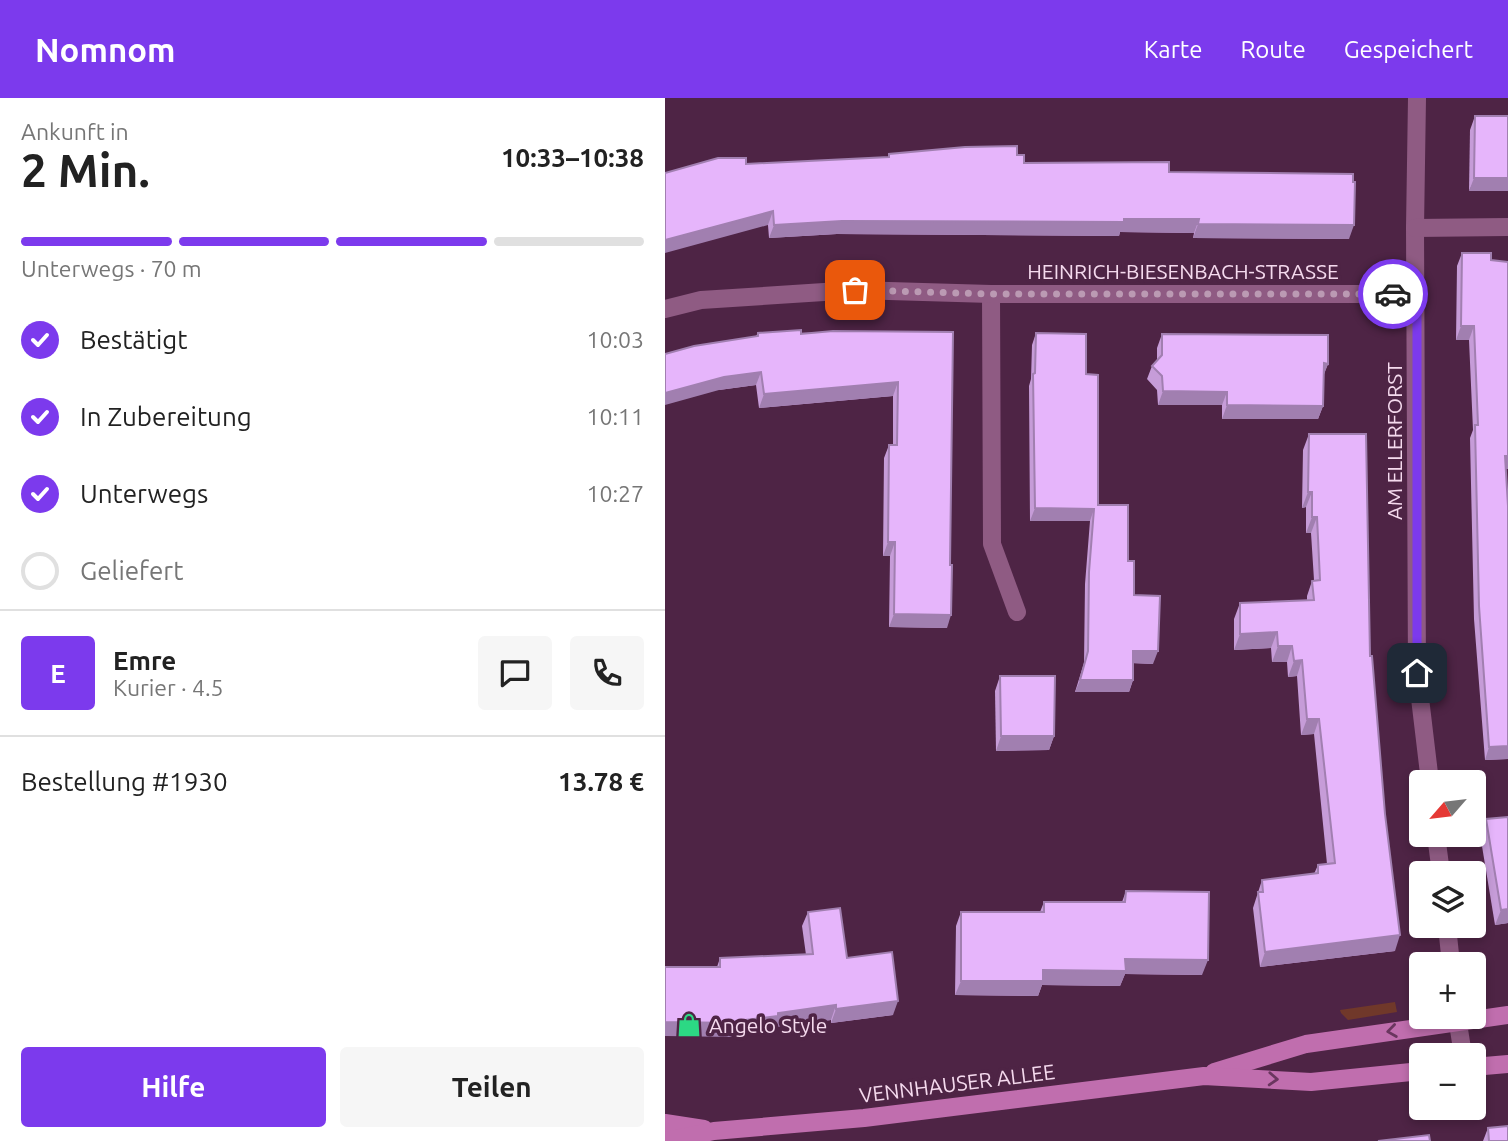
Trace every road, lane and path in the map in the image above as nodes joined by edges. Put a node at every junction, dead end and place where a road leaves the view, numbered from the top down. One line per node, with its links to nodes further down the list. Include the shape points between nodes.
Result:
1 (1417, 98): 3 (street, AM ELLERFORST)
2 (1508, 227): 3 (street)
3 (1415, 228): 5 (street, AM ELLERFORST)
4 (991, 294): 5 (street, HEINRICH-BIESENBACH-STRASSE); 6 (street, HEINRICH-BIESENBACH-STRASSE, via 855,290 701,300); 7 (street, via 992,544)
5 (1417, 294): 8 (street, AM ELLERFORST, via 1417,673)
6 (665, 309)
7 (1017, 612)
8 (1429, 770)
9 (1508, 1015): 10 (main road, VENNHAUSER ALLEE)
10 (1486, 1017)
11 (1409, 1027): 15 (main road, VENNHAUSER ALLEE, one-way to 15, via 1306,1044)
12 (1508, 1064): 13 (main road)
13 (1486, 1066)
14 (1409, 1072): 15 (main road, VENNHAUSER ALLEE, one-way to 14, via 1311,1082)
15 (1204, 1076): 17 (main road, VENNHAUSER ALLEE)
16 (665, 1123): 17 (main road, VENNHAUSER ALLEE)
17 (714, 1131): 18 (main road, VENNHAUSER ALLEE)
18 (666, 1141)

